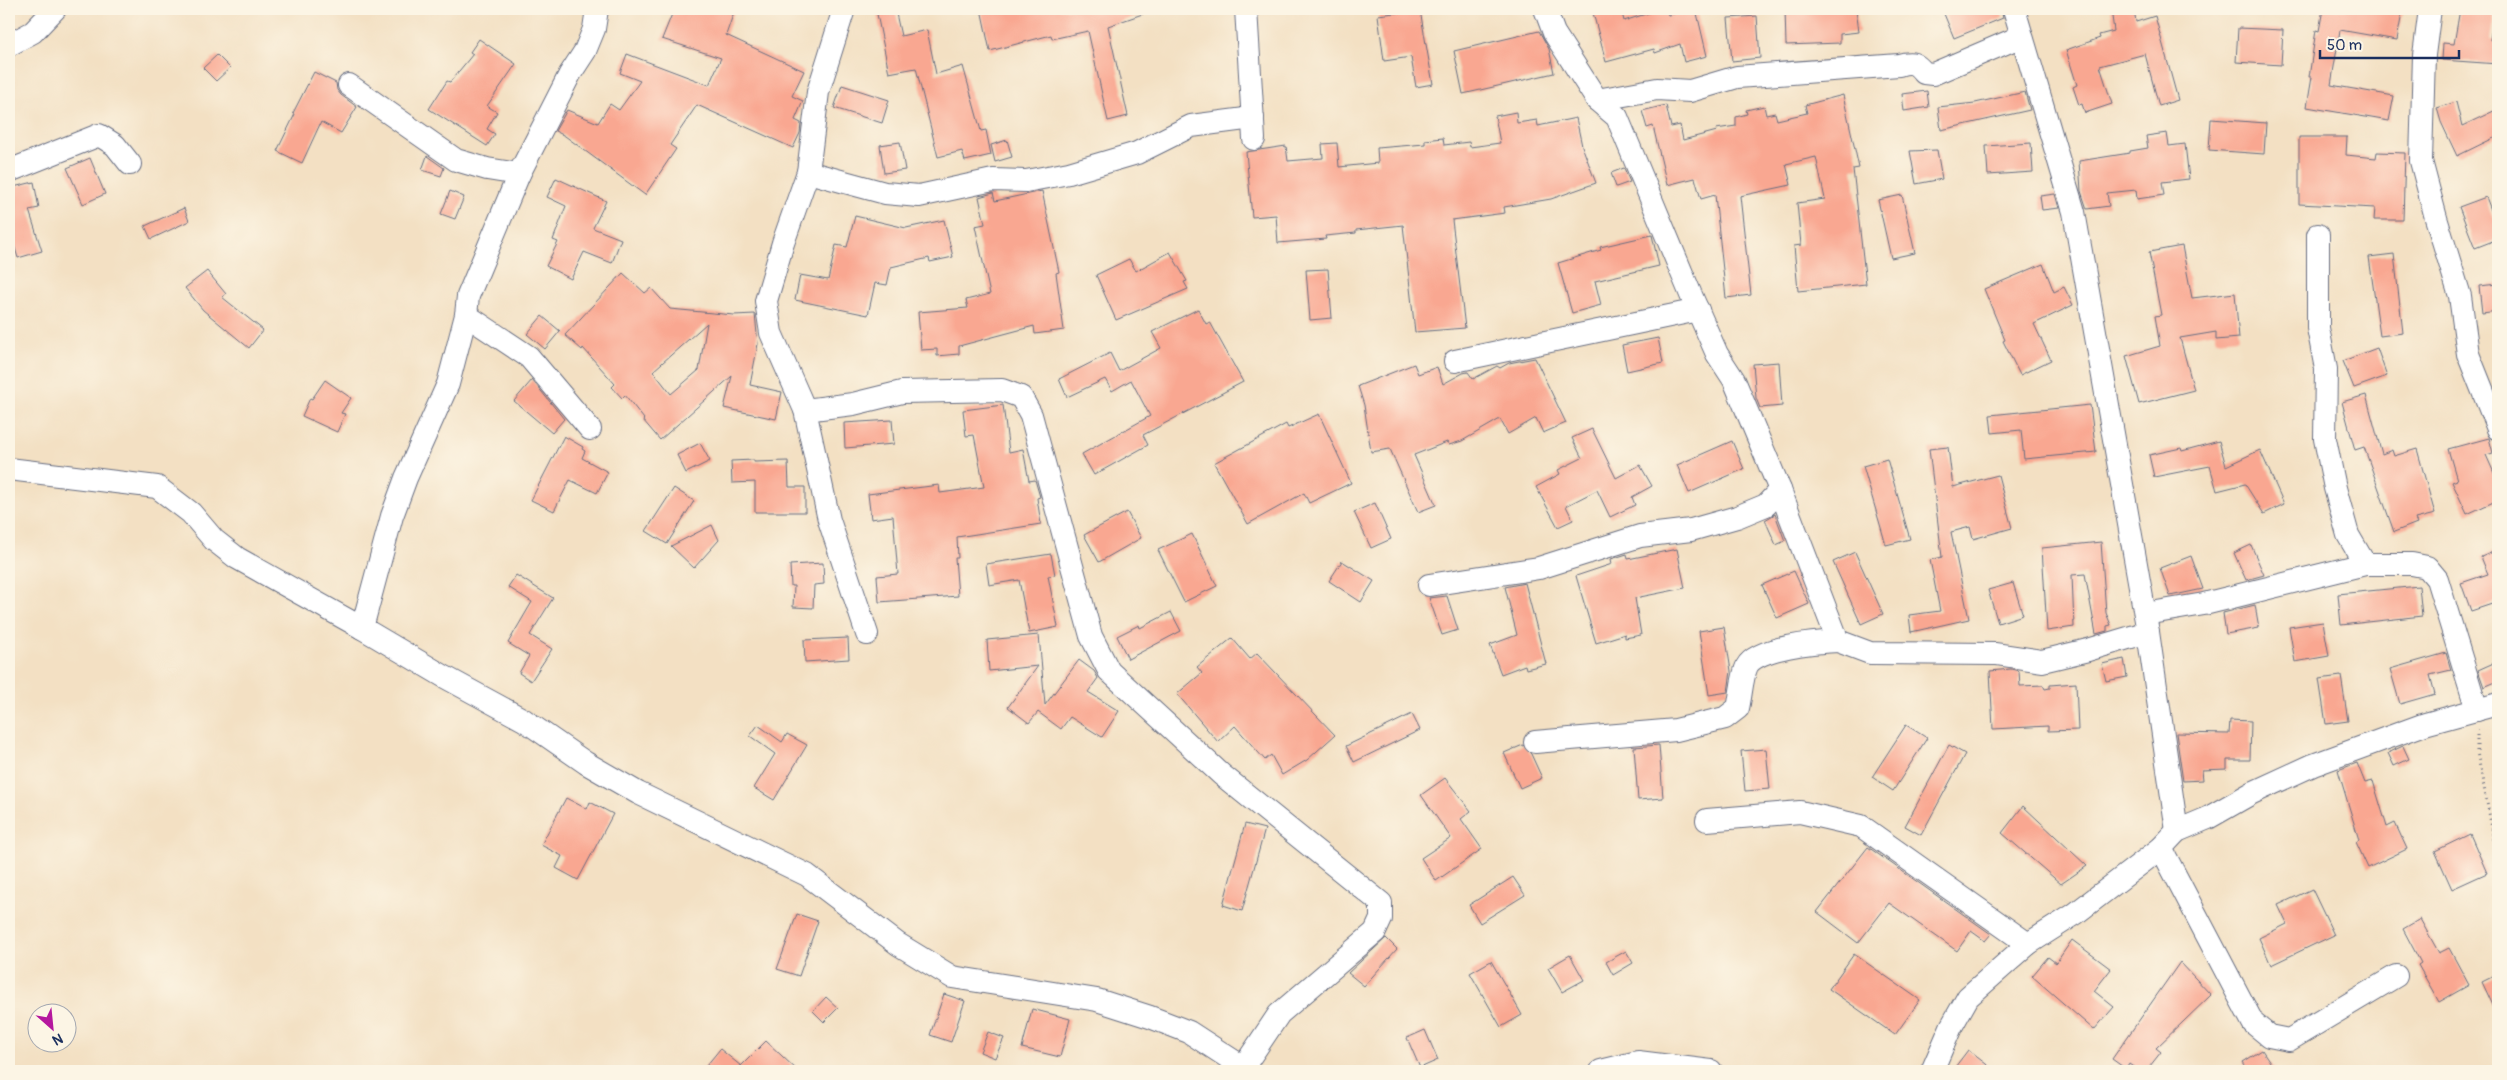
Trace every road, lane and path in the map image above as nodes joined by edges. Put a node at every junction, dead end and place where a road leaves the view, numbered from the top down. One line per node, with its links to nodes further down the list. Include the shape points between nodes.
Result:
1 (55, 9): 9 (street, via 33,32)
2 (597, 9): 15 (street, via 594,29 585,51)
3 (844, 9): 14 (street, via 818,92)
4 (1246, 9): 14 (street, via 1254,128 1191,126 1137,153 1070,173 1026,182 993,180 920,196 885,193)
5 (1544, 9): 11 (street, via 1554,32)
6 (2014, 9): 8 (street)
7 (2430, 9): 22 (street, via 2424,55 2421,161 2460,296 2468,354)
8 (2022, 36): 11 (street, via 1933,74 1924,73 1916,64 1908,62 1737,77 1690,91 1657,90); 27 (street, via 2074,212)
9 (9, 45)
10 (349, 85): 15 (street, via 456,160)
11 (1597, 100): 17 (street, via 1617,117)
12 (130, 164): 13 (street, via 115,145 99,135)
13 (9, 171)
14 (808, 172): 20 (street, via 766,301 771,333)
15 (518, 174): 18 (street, via 468,296)
16 (2318, 235): 25 (street, via 2318,328 2326,368 2324,439 2348,535)
17 (1698, 310): 19 (street); 24 (street, via 1717,354 1734,380)
18 (466, 315): 21 (street, via 529,357); 28 (street, via 448,384 392,516)
19 (1455, 361)
20 (805, 410): 29 (street, via 829,520); 39 (street, via 853,404 902,392 1002,390 1021,397 1031,415 1091,636 1109,671 1222,775 1381,903 1381,919 1375,932 1279,1014)
21 (590, 429)
22 (2498, 429)
23 (9, 469): 28 (street, via 157,487 191,513 214,540 238,558)
24 (1780, 490): 26 (street, via 1766,504 1737,517 1691,530 1640,536 1539,568); 30 (street)
25 (2365, 564): 27 (street, via 2204,604); 31 (street, via 2428,567 2437,579)
26 (1429, 585)
27 (2146, 623): 30 (street, via 2088,650 2042,661 1996,654 1870,653); 34 (street)
28 (362, 628): 39 (street, via 524,720 586,763 638,793 807,875 898,944 952,977 1097,1000 1189,1032)
29 (867, 634)
30 (1838, 641): 32 (street, via 1816,642 1761,654 1747,666 1738,708 1725,718 1676,730)
31 (2488, 707): 34 (street, via 2424,724 2313,765); 36 (path, via 2477,752 2493,833)
32 (1535, 742)
33 (1707, 820): 37 (street, via 1800,812 1861,826)
34 (2177, 831): 35 (street)
35 (2161, 848): 37 (street, via 2075,914); 38 (street, via 2253,1023 2269,1036 2289,1040)
36 (2498, 885)
37 (2028, 944): 42 (street, via 1968,997)
38 (2396, 976)
39 (1247, 1069)
40 (1601, 1071): 41 (street, via 1638,1062)
41 (1711, 1071)
42 (1932, 1071)

